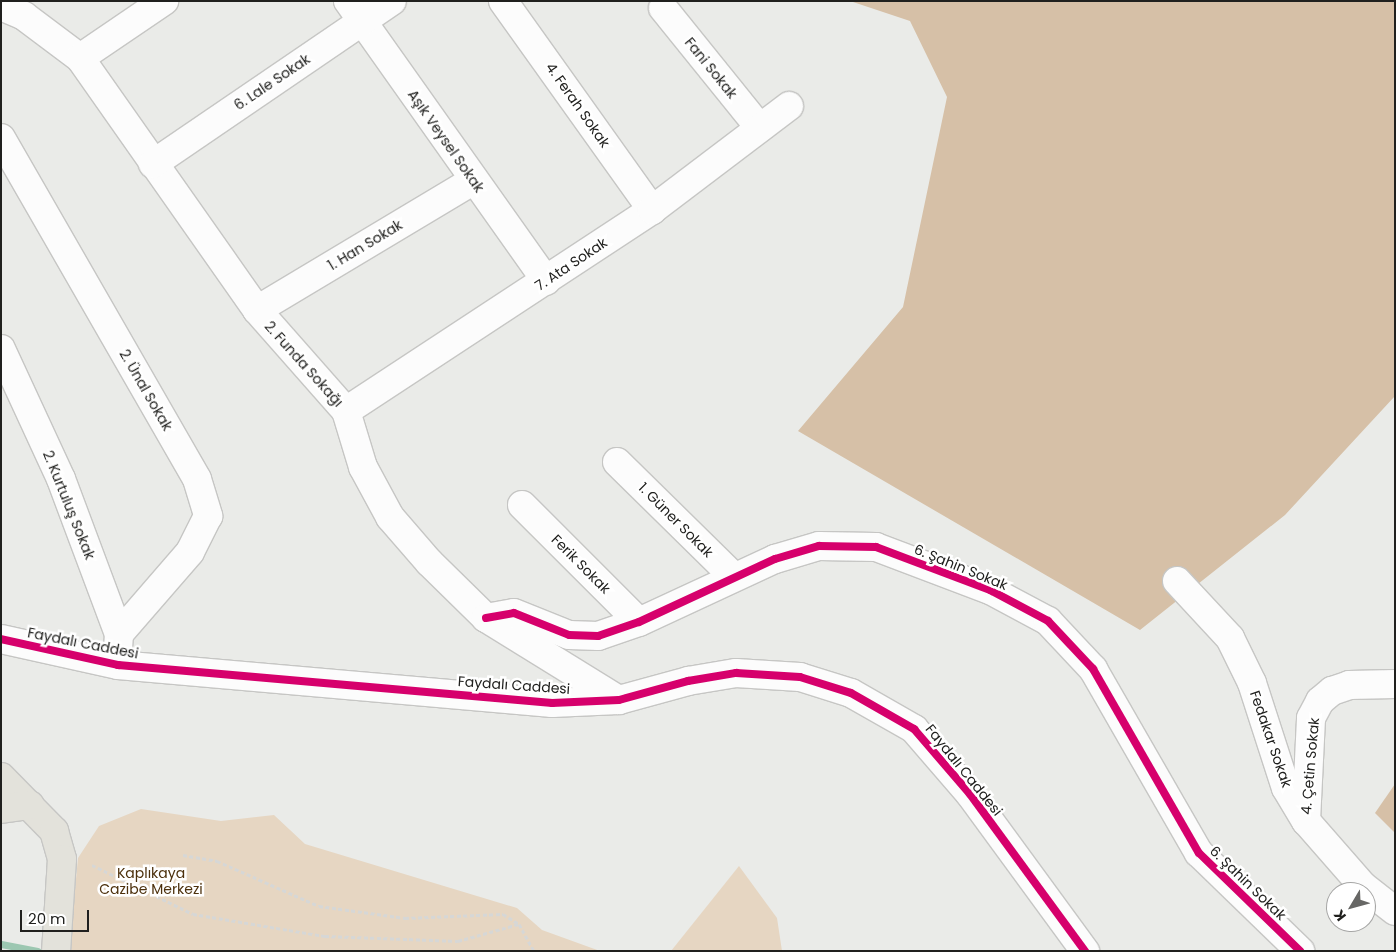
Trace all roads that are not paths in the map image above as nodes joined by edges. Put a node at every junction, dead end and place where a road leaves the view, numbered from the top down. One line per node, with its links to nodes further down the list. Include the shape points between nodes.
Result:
1 (164, 1): 7 (street)
2 (392, 1): 6 (street, 6. Lale Sokak)
3 (503, 1): 13 (street, 4. Ferah Sokak)
4 (1, 6): 7 (street, 2. Funda Sokağı, via 24,16)
5 (663, 8): 9 (street, Fani Sokak)
6 (355, 12): 11 (street, 6. Lale Sokak); 12 (street, Aşık Veysel Sokak)
7 (80, 58): 11 (street, 2. Funda Sokağı)
8 (789, 106): 9 (street, 7. Ata Sokak)
9 (760, 128): 13 (street, 7. Ata Sokak)
10 (1, 138): 24 (street, 2. Ünal Sokak, via 197,479 208,516 190,552)
11 (153, 164): 15 (street, 2. Funda Sokağı)
12 (474, 180): 14 (street, Aşık Veysel Sokak); 15 (street, 1. Han Sokak)
13 (652, 210): 14 (street, 7. Ata Sokak)
14 (546, 281): 17 (street, 7. Ata Sokak)
15 (257, 310): 17 (street, 2. Funda Sokağı)
16 (1, 349): 24 (street, 2. Kurtuluş Sokak, via 61,479)
17 (346, 412): 22 (street, 2. Funda Sokağı, via 363,467 390,517 429,562)
18 (617, 462): 20 (street, 1. Güner Sokak)
19 (522, 506): 23 (street, Ferik Sokak)
20 (734, 578): 23 (street, 6. Şahin Sokak); 36 (street, 6. Şahin Sokak, via 775,559 819,546 876,546 990,590 1048,621 1093,669 1199,853)
21 (1177, 581): 32 (street, Fedakar Sokak, via 1230,638 1252,683 1286,788)
22 (486, 618): 23 (street, 6. Şahin Sokak, via 514,613 569,635 598,636); 28 (street, 2. Funda Sokağı)
23 (639, 622)
24 (118, 634): 26 (street, 2. Kurtuluş Sokak)
25 (1, 639): 26 (street, Faydalı Caddesi)
26 (118, 665): 28 (street, Faydalı Caddesi, via 552,703)
27 (1395, 684): 32 (street, 4. Çetin Sokak, via 1349,685 1332,691 1320,701 1311,718)
28 (619, 700): 35 (street, Faydalı Caddesi, via 688,681 736,673 800,677 851,693 914,729 970,794)
29 (1, 777): 30 (main road)
30 (30, 805): 31 (main road); 34 (main road, via 54,831 62,859)
31 (1, 809)
32 (1306, 822): 33 (street, Fedakar Sokak, via 1363,886)
33 (1395, 911)
34 (56, 951)
35 (1085, 951)
36 (1300, 951)

